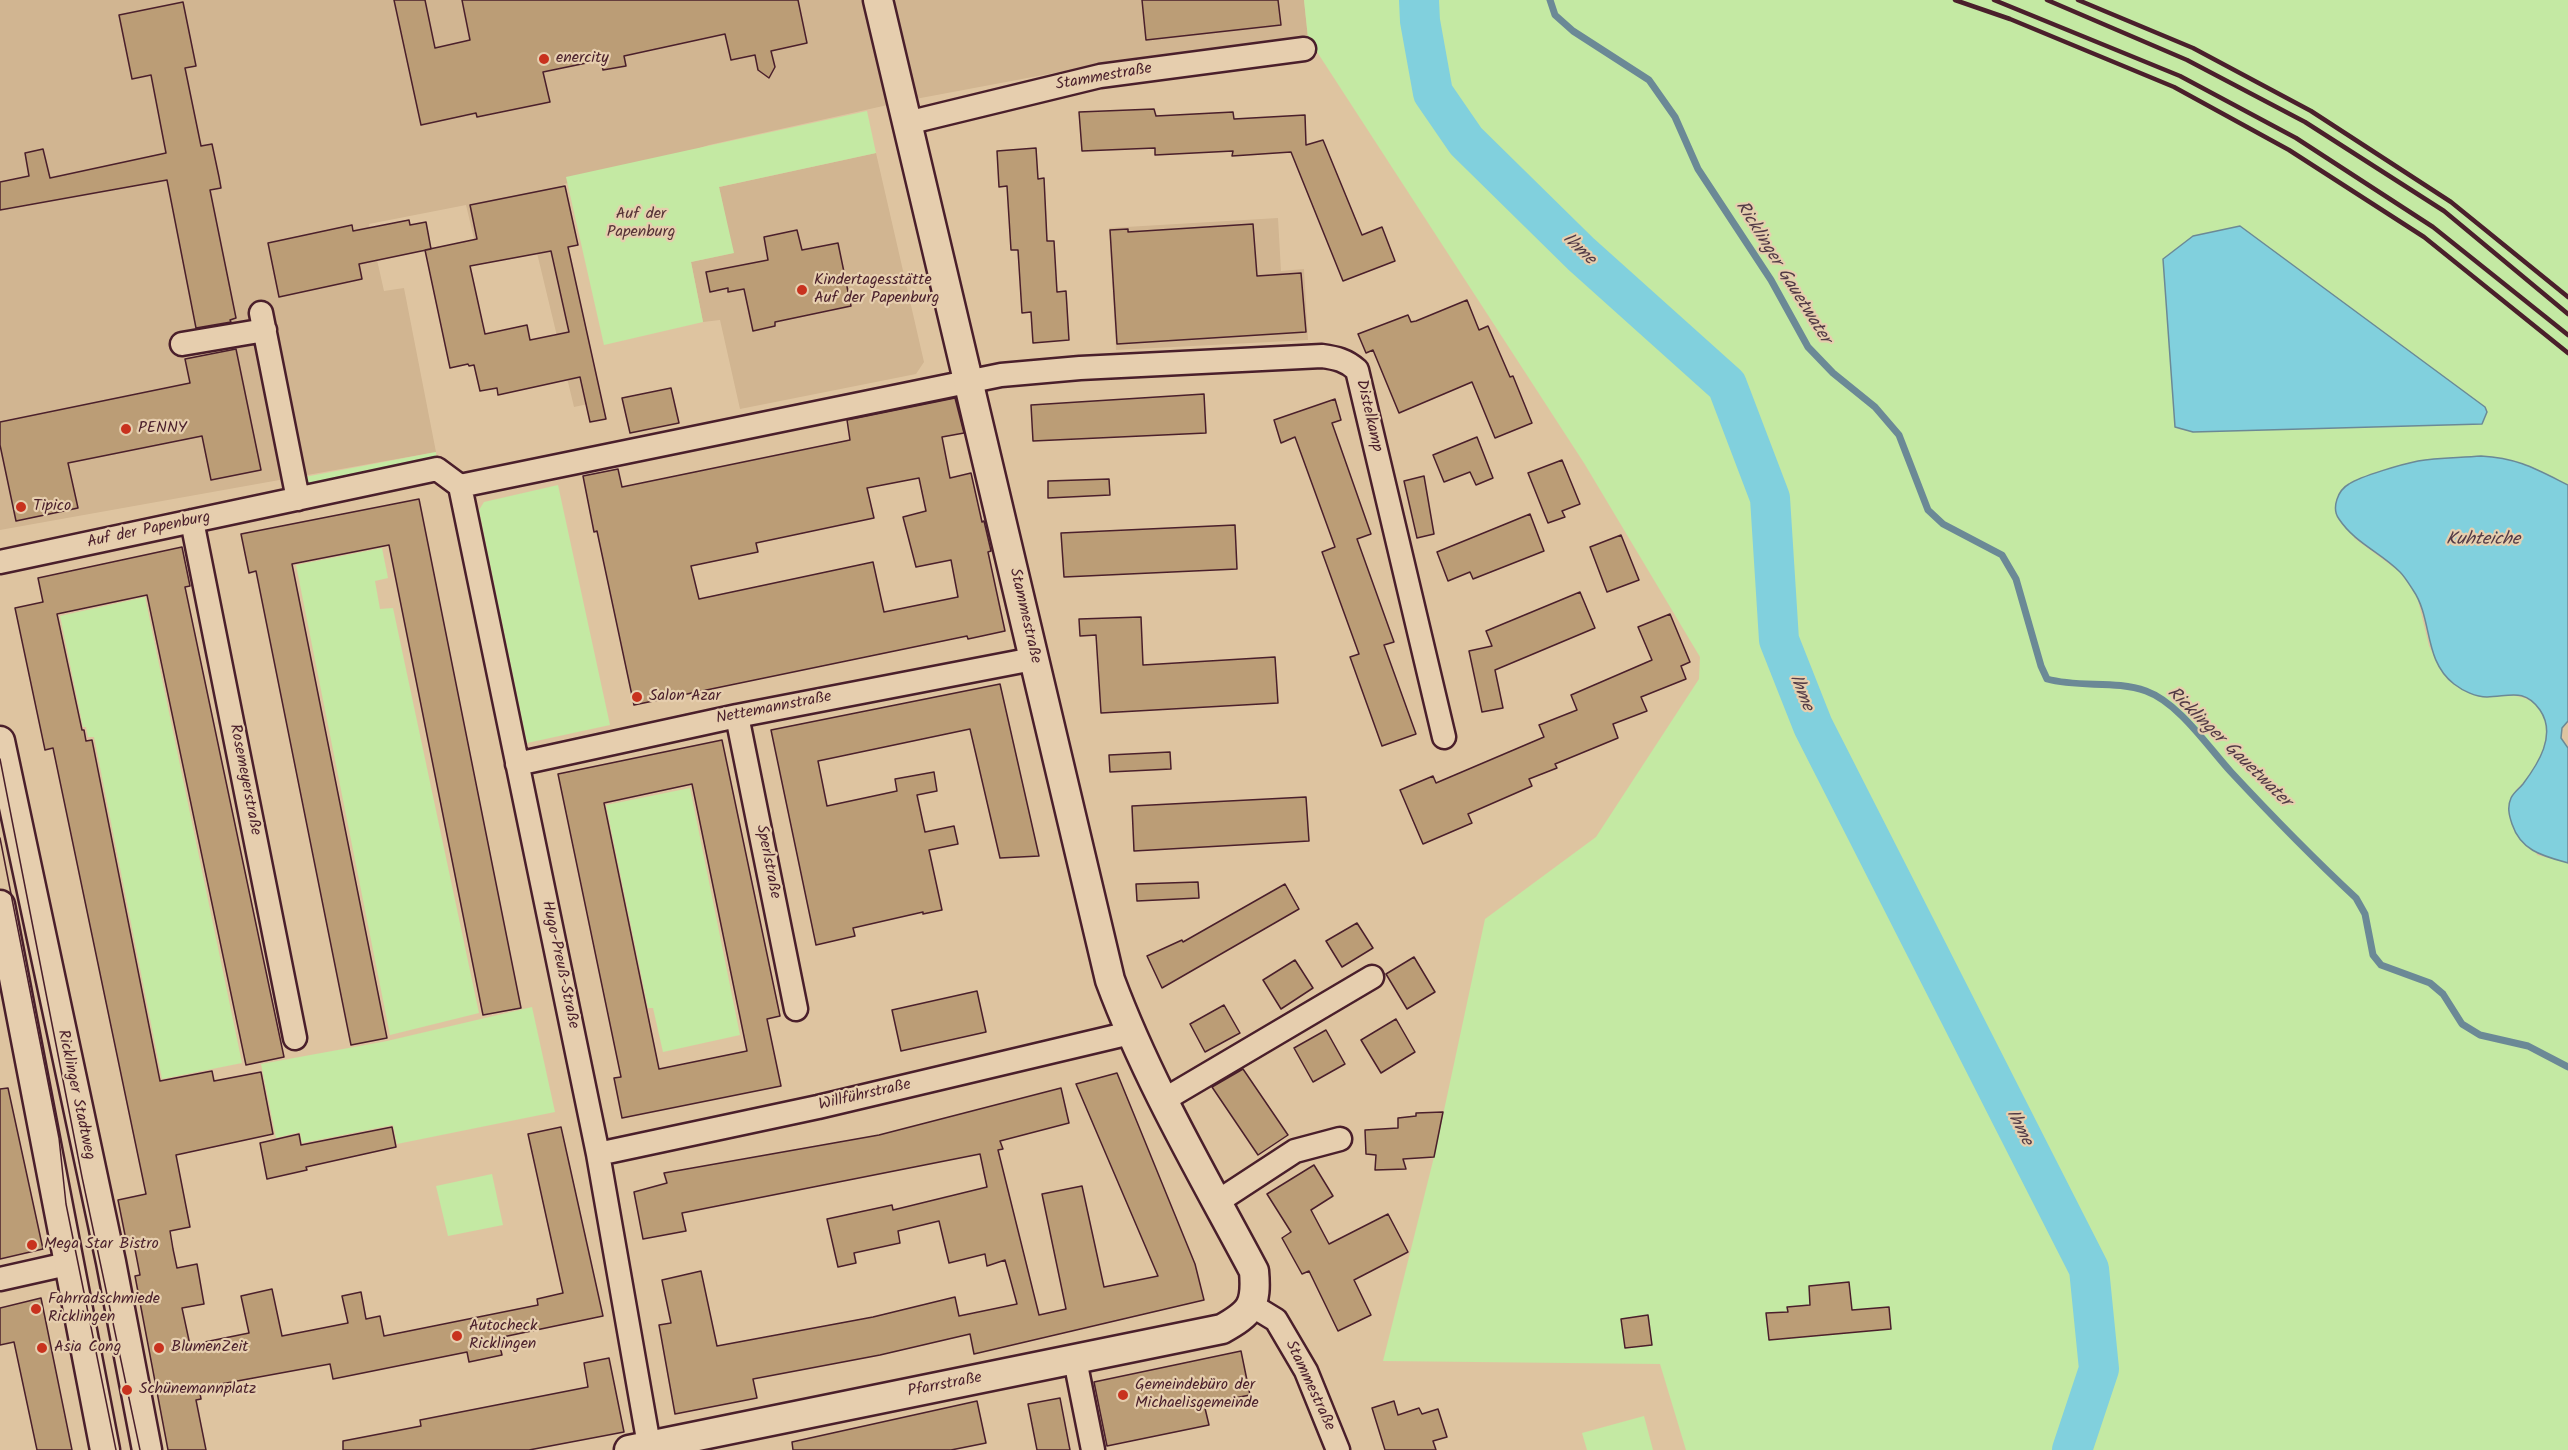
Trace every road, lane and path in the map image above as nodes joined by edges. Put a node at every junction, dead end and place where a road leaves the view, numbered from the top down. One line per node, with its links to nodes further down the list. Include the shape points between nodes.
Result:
1 (878, 0): 3 (street, Stammestraße)
2 (1304, 49): 3 (street, Stammestraße, via 1100,76)
3 (907, 123): 5 (street, Stammestraße)
4 (182, 344): 7 (street, via 263,321)
5 (969, 380): 6 (street); 10 (street, Stammestraße); 12 (street, Distelkamp, via 1080,368 1322,356 1351,365 1357,370)
6 (460, 486): 7 (street, Auf der Papenburg, via 437,469); 14 (street, Hugo-Preuß-Straße)
7 (298, 499): 8 (street, Auf der Papenburg)
8 (192, 521): 9 (street, Auf der Papenburg); 19 (street, Rosemeyerstraße)
9 (0, 562)
10 (1033, 659): 11 (street, Nettemannstraße); 18 (street, Stammestraße, via 1095,923)
11 (737, 716): 14 (street, Nettemannstraße); 17 (street, Sperlstraße)
12 (1444, 737)
13 (0, 741): 30 (street, Ricklinger Stadtweg)
14 (517, 764): 22 (street, Hugo-Preuß-Straße)
15 (0, 905): 24 (street)
16 (1372, 977): 20 (street)
17 (796, 1009)
18 (1130, 1033): 20 (street, Stammestraße); 22 (street, Willführstraße)
19 (295, 1038)
20 (1162, 1101): 23 (street, Stammestraße)
21 (1340, 1139): 23 (street, via 1295,1151)
22 (598, 1154): 28 (street, Hugo-Preuß-Straße)
23 (1217, 1202): 26 (street, Stammestraße, via 1254,1271 1256,1289)
24 (67, 1264): 25 (street); 29 (street)
25 (0, 1279)
26 (1252, 1306): 27 (street, Pfarrstraße, via 1241,1319 1222,1329); 32 (street, Stammestraße, via 1276,1320 1306,1371)
27 (1075, 1360): 28 (street, Pfarrstraße); 31 (street)
28 (639, 1448)
29 (105, 1450)
30 (147, 1450)
31 (1093, 1450)
32 (1338, 1450)

